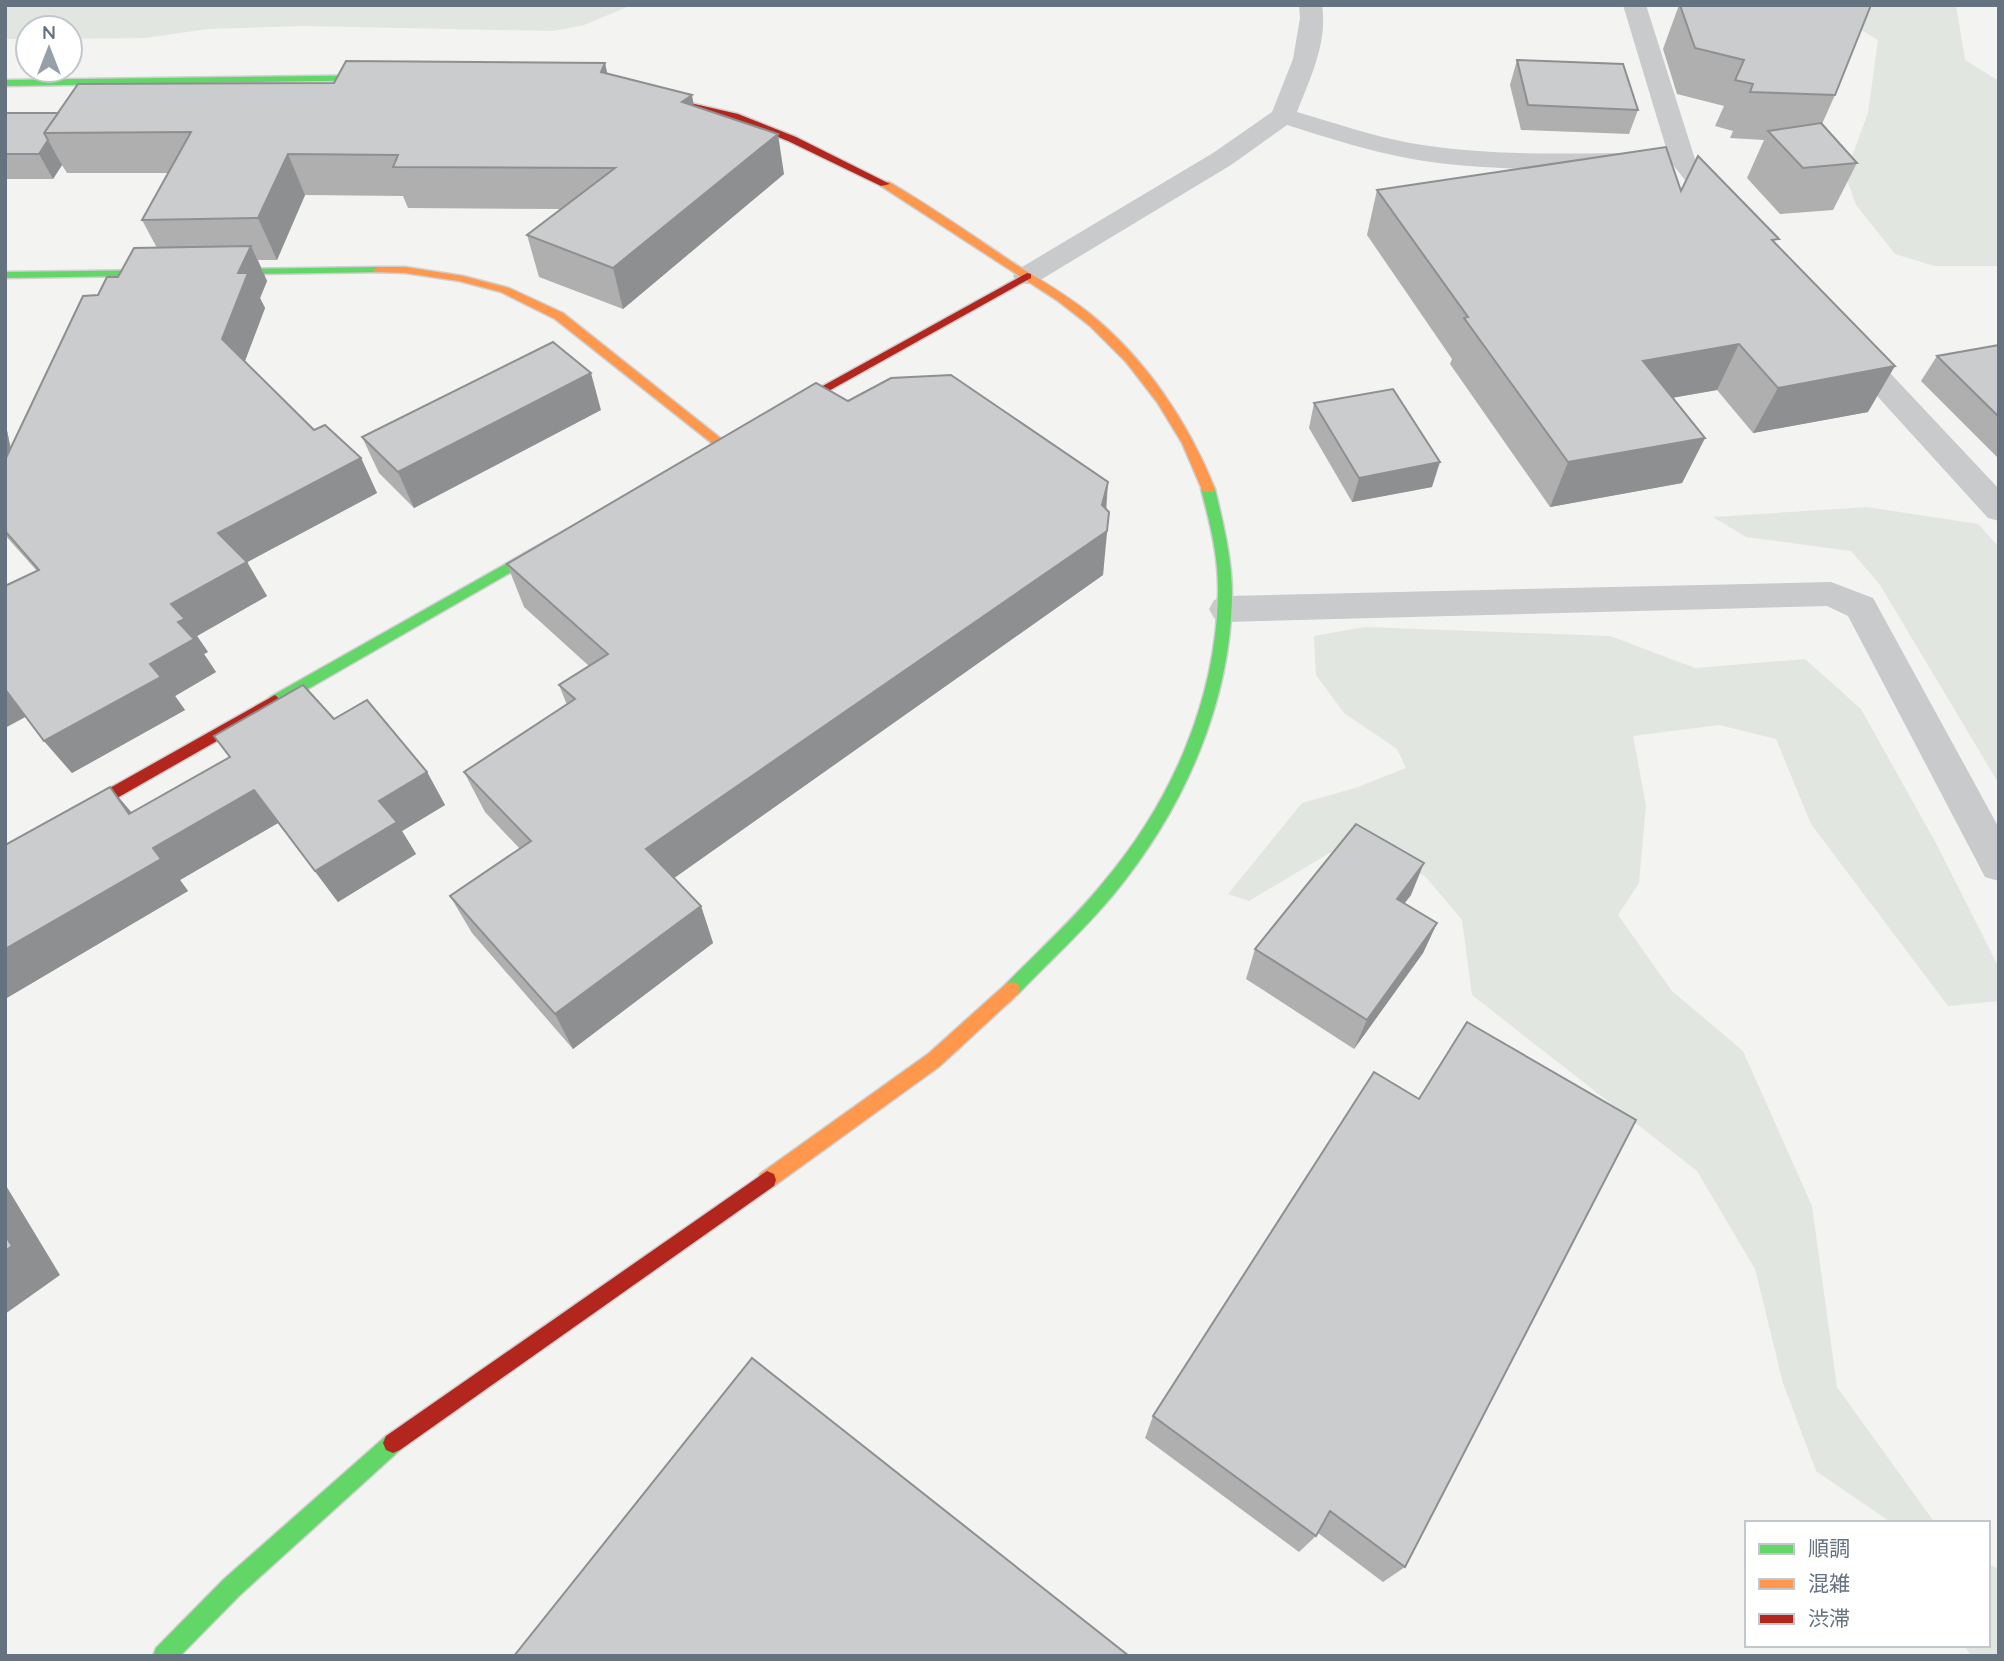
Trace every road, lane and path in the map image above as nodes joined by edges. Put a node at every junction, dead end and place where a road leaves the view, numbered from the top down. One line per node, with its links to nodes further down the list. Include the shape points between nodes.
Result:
1 (1310, 5): 6 (street, via 1306,59)
2 (1634, 5): 7 (street)
3 (406, 77): 4 (street)
4 (5, 83)
5 (627, 92): 10 (street, via 734,117 792,139 925,207)
6 (1283, 116): 7 (street, via 1381,145 1450,156 1540,162); 10 (street, via 1222,159)
7 (1662, 161): 8 (street, via 1703,188)
8 (1740, 228)
9 (5, 275): 13 (street, via 348,268 459,278 505,290 559,316)
10 (1027, 275): 12 (street); 16 (street, via 1093,322 1126,355 1184,436 1202,470 1214,508 1224,561)
11 (1832, 329): 14 (street)
12 (759, 425)
13 (723, 445)
14 (1999, 510)
15 (567, 534): 17 (street)
16 (1226, 609): 18 (street, via 1831,594 1861,607); 19 (street, via 1216,684 1193,754 1149,836 1116,880 1006,996 934,1060 819,1144 397,1439 232,1587)
17 (5, 855)
18 (1999, 865)
19 (164, 1656)

